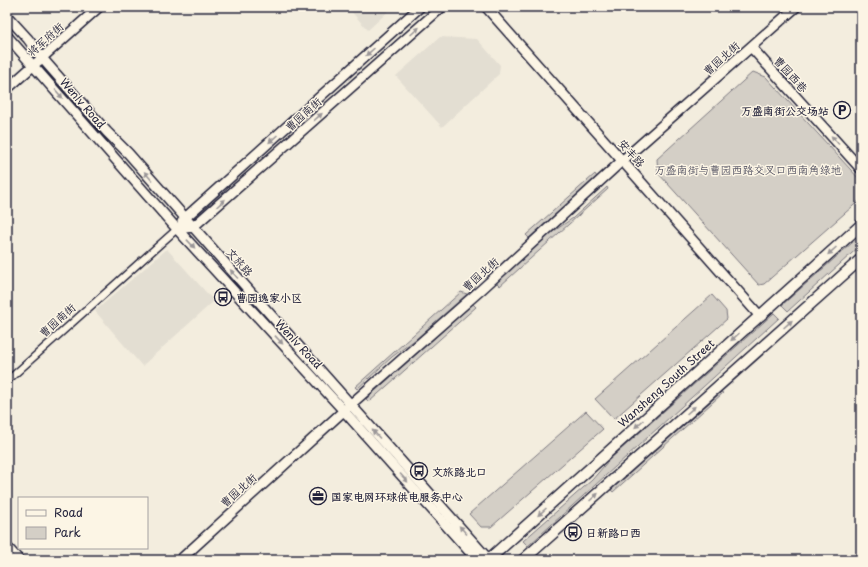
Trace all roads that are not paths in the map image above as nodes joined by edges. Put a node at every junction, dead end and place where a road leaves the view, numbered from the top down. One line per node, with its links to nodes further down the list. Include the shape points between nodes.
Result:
1 (99, 7): 9 (main road, 将军府街)
2 (420, 7): 14 (main road, 曹园南街, one-way to 14)
3 (442, 7): 16 (main road, 曹园南街, one-way to 3)
4 (486, 7): 12 (main road, 安丰路)
5 (796, 7): 8 (main road, 曹园北街)
6 (7, 16): 9 (main road, 文旅路)
7 (7, 36): 10 (main road, Wenlv Road)
8 (751, 48): 12 (main road, 曹园北街); 13 (main road, 曹园西巷, one-way to 8)
9 (42, 58): 10 (main road, 将军府街); 14 (main road, 文旅路, one-way to 9)
10 (34, 65): 11 (main road, 将军府街); 17 (main road, Wenlv Road, one-way to 17)
11 (7, 89)
12 (623, 160): 19 (main road, 安丰路); 21 (main road, 曹园北街)
13 (861, 169)
14 (185, 218): 16 (main road, 文旅路); 17 (main road, 曹园南街)
15 (861, 225): 19 (main road, Wansheng South Street, one-way to 19)
16 (194, 227): 17 (main road); 21 (main road, 文旅路, one-way to 16)
17 (177, 229): 20 (street, 曹园南街); 21 (main road, Wenlv Road, one-way to 21)
18 (861, 259): 27 (main road, one-way to 18)
19 (759, 315): 26 (main road, Wansheng South Street, one-way to 26)
20 (7, 381)
21 (347, 408): 24 (main road, 曹园北街); 25 (main road, Wenlv Road, one-way to 25); 26 (main road, 文旅路, one-way to 21)
22 (7, 547): 23 (main road)
23 (19, 560)
24 (180, 560)
25 (477, 560)
26 (489, 560)
27 (523, 560)

